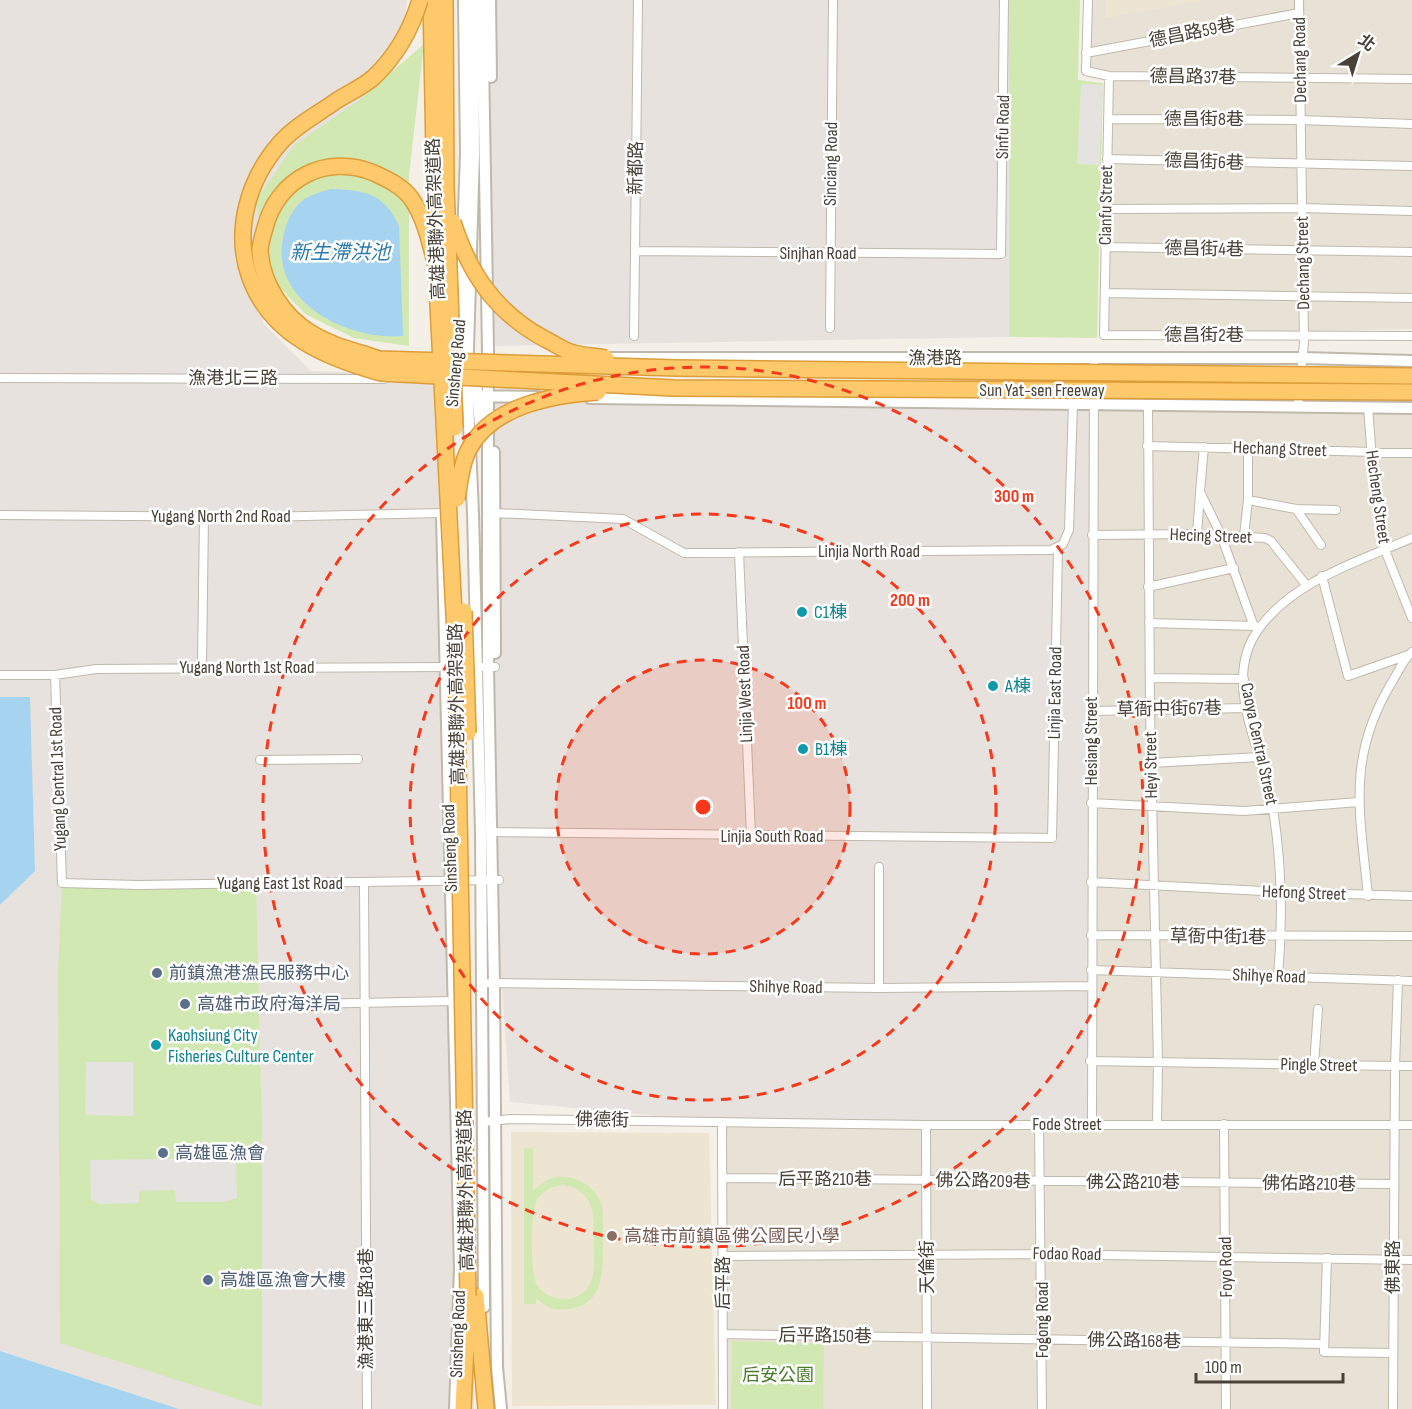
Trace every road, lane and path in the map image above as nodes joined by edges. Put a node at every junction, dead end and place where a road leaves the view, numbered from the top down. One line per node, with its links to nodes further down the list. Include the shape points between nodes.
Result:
1 (420, 0): 53 (highway, bridge, via 412,28 388,63 372,79 282,141 255,180 243,223 243,253 265,307 290,333 316,350 348,364 381,372)
2 (431, 0): 34 (highway, 高雄港聯外高架道路, bridge)
3 (444, 0): 24 (highway, 高雄港聯外高架道路)
4 (464, 0): 43 (street, Sinsheng Road)
5 (472, 0): 43 (street, Sinsheng Road, via 474,153)
6 (482, 0): 44 (street, Sinsheng Road)
7 (490, 0): 44 (street, Sinsheng Road)
8 (638, 0): 29 (street, 新都路)
9 (833, 0): 32 (street, Sinciang Road)
10 (1004, 0): 33 (street, Sinfu Road)
11 (1088, 0): 14 (street)
12 (1299, 0): 13 (street, Dechang Road)
13 (1299, 13): 14 (street, 德昌路59巷); 16 (street, Dechang Road)
14 (1086, 53): 15 (street, 德昌路37巷, via 1086,71)
15 (1109, 76): 16 (street, 德昌路37巷); 18 (street, Cianfu Street)
16 (1300, 79): 17 (street, 德昌路37巷); 19 (street, Dechang Road)
17 (1412, 79)
18 (1108, 119): 19 (street, 德昌街8巷); 21 (street, Cianfu Street)
19 (1300, 120): 20 (street, 德昌街8巷); 22 (street, Dechang Street)
20 (1412, 124)
21 (1107, 159): 22 (street, 德昌街6巷); 26 (street, Cianfu Street)
22 (1301, 165): 23 (street, 德昌街6巷); 25 (street, Dechang Street)
23 (1412, 166)
24 (446, 185): 49 (highway, bridge, via 451,218 474,274 515,321 572,353); 68 (highway, 高雄港聯外高架道路, bridge)
25 (1302, 208): 26 (street); 27 (street); 30 (street, Dechang Street)
26 (1106, 209): 28 (street, Cianfu Street)
27 (1412, 211)
28 (1105, 247): 30 (street, 德昌街4巷); 35 (street, Cianfu Street)
29 (635, 251): 32 (street, Sinjhan Road); 41 (street, 新都路)
30 (1303, 251): 31 (street, 德昌街4巷); 36 (street, Dechang Street)
31 (1412, 252)
32 (831, 253): 33 (street, Sinjhan Road); 38 (street, Sinciang Road)
33 (1001, 254)
34 (436, 266): 49 (highway, bridge, via 426,226 410,197 390,180 362,168 332,165 295,179 269,210 260,249 265,279 284,310 332,344 379,359); 169 (highway, 高雄港聯外高架道路, bridge, via 456,653)
35 (1104, 293): 36 (street); 40 (street, Cianfu Street)
36 (1303, 297): 37 (street); 39 (street, Dechang Street)
37 (1412, 298)
38 (830, 328)
39 (1304, 334): 40 (street, 德昌街2巷); 42 (street, 德昌街2巷); 47 (street, Dechang Street)
40 (1104, 335)
41 (634, 336)
42 (1412, 336)
43 (463, 357): 44 (street, 漁港路); 52 (street, Sinsheng Road)
44 (491, 358): 45 (street, 漁港路); 55 (street, Sinsheng Road)
45 (1074, 358): 46 (street, 漁港路); 56 (street)
46 (1094, 358): 47 (street, 漁港路); 57 (street, Hesiang Street)
47 (1304, 358): 48 (street, 漁港路); 59 (street, Dechang Street)
48 (1412, 361)
49 (677, 368): 50 (highway, Sun Yat-sen Freeway, bridge)
50 (1412, 376)
51 (0, 378): 52 (street, 漁港北三路)
52 (461, 380): 55 (street, Sinsheng Road); 72 (street, Sinsheng Road)
53 (673, 388): 54 (highway, Sun Yat-sen Freeway, bridge); 68 (highway, bridge, via 571,394 503,415 469,448)
54 (1412, 392)
55 (482, 397): 56 (street); 73 (street, Sinsheng Road); 96 (street, Sinsheng Road)
56 (1073, 405): 57 (street); 83 (street, via 1069,530)
57 (1092, 405): 58 (street); 78 (street, Hesiang Street)
58 (1148, 406): 59 (street); 62 (street, Heyi Street)
59 (1298, 406): 60 (street)
60 (1368, 407): 61 (street); 65 (street, Hecheng Street)
61 (1412, 408)
62 (1148, 446): 63 (street, Hechang Street); 76 (street, Heyi Street)
63 (1204, 447): 64 (street, Hechang Street); 67 (street)
64 (1248, 448): 65 (street, Hechang Street); 69 (street)
65 (1371, 452): 66 (street, Hechang Street); 84 (street, Hecheng Street)
66 (1412, 453)
67 (1200, 492): 77 (street); 79 (street)
68 (458, 499): 169 (highway, 高雄港聯外高架道路, bridge, via 467,654)
69 (1248, 500): 70 (street); 80 (street)
70 (1296, 509): 71 (street); 82 (street)
71 (1336, 510)
72 (442, 513): 75 (street, Yugang North 2nd Road); 95 (street, Sinsheng Road)
73 (491, 513): 85 (street, Linjia North Road, via 623,519 684,553); 96 (street, Sinsheng Road)
74 (0, 515): 75 (street, Yugang North 2nd Road)
75 (204, 516): 94 (street)
76 (1148, 534): 77 (street, Hecing Street); 78 (street, Hecing Street); 89 (street, Heyi Street)
77 (1197, 534): 79 (street, Hecing Street)
78 (1092, 535): 103 (street, Hesiang Street)
79 (1221, 535): 80 (street, Hecing Street); 86 (street)
80 (1244, 536): 88 (street, Hecing Street, via 1271,541)
81 (1412, 538): 84 (street, Caoya Central Street)
82 (1321, 545)
83 (1058, 549): 85 (street, Linjia North Road); 114 (street, Linjia East Road)
84 (1385, 550): 87 (street, Caoya Central Street); 90 (street, Hecheng Street)
85 (739, 552): 113 (street, Linjia West Road)
86 (1234, 568): 89 (street); 92 (street)
87 (1322, 576): 88 (street, Caoya Central Street); 93 (street, via 1348,676)
88 (1307, 586): 92 (street, Caoya Central Street)
89 (1148, 587): 91 (street, Heyi Street)
90 (1412, 618)
91 (1149, 623): 92 (street); 99 (street, Heyi Street)
92 (1256, 627): 100 (street, Caoya Central Street, via 1243,667)
93 (1410, 653): 108 (street, Hefong Street, via 1370,725 1360,759)
94 (202, 667): 95 (street, Yugang North 1st Road); 98 (street, Yugang North 1st Road, via 96,669)
95 (444, 667): 96 (street, Yugang North 1st Road); 116 (street, Sinsheng Road)
96 (487, 667): 112 (street, Sinsheng Road); 117 (street, Sinsheng Road)
97 (0, 675): 98 (street, Yugang North 1st Road)
98 (54, 675): 120 (street, Yugang Central 1st Road)
99 (1150, 678): 100 (street); 102 (street, Heyi Street)
100 (1244, 679): 101 (street, Caoya Central Street)
101 (1247, 708): 102 (street, 草衙中街67巷); 104 (street, Caoya Central Street)
102 (1150, 710): 103 (street, 草衙中街67巷); 107 (street, Heyi Street)
103 (1092, 711): 109 (street, Hesiang Street)
104 (1260, 757): 107 (street); 111 (street, Caoya Central Street)
105 (358, 759): 106 (street)
106 (260, 760)
107 (1151, 763): 110 (street, Heyi Street)
108 (1359, 802): 111 (street); 123 (street, Hefong Street)
109 (1091, 803): 110 (street); 119 (street, Hesiang Street)
110 (1152, 806): 111 (street, via 1244,811); 121 (street, Heyi Street)
111 (1273, 807): 122 (street, Caoya Central Street)
112 (495, 832): 113 (street, Linjia South Road); 117 (street, Sinsheng Road)
113 (751, 837): 114 (street, Linjia South Road)
114 (1052, 838)
115 (879, 867): 137 (street)
116 (451, 880): 117 (street, Yugang East 1st Road); 118 (street, Yugang East 1st Road); 138 (street, Sinsheng Road)
117 (491, 880): 134 (street, Sinsheng Road); 135 (street, Sinsheng Road)
118 (364, 882): 120 (street, Yugang East 1st Road); 139 (street, 漁港東三路18巷)
119 (1091, 882): 121 (street, Hefong Street); 125 (street, Hesiang Street)
120 (62, 883)
121 (1153, 886): 122 (street, Hefong Street); 126 (street, Heyi Street)
122 (1282, 892): 123 (street, Hefong Street); 128 (street, Caoya Central Street)
123 (1368, 896): 124 (street)
124 (1412, 896)
125 (1091, 935): 126 (street, 草衙中街1巷); 129 (street, Hesiang Street)
126 (1154, 936): 128 (street, 草衙中街1巷); 130 (street, Heyi Street)
127 (1412, 936): 128 (street, 草衙中街1巷)
128 (1281, 937): 131 (street, Caoya Central Street)
129 (1091, 970): 130 (street, Shihye Road); 136 (street, Hesiang Street)
130 (1155, 972): 131 (street, Shihye Road); 143 (street, Heyi Street)
131 (1278, 977): 132 (street, Shihye Road)
132 (1398, 980): 133 (street, Shihye Road); 145 (street)
133 (1412, 981)
134 (482, 983): 135 (street, Shihye Road); 148 (street, Sinsheng Road)
135 (497, 983): 137 (street, Shihye Road); 147 (street, Sinsheng Road)
136 (1091, 986): 137 (street, Shihye Road); 142 (street, Hesiang Street)
137 (879, 988)
138 (453, 1001): 139 (street); 177 (street, Sinsheng Road, via 460,1268)
139 (365, 1002): 140 (street); 176 (street, 漁港東三路18巷)
140 (259, 1005)
141 (1317, 1009): 144 (street)
142 (1090, 1061): 143 (street, Pingle Street); 151 (street, Hesiang Street)
143 (1158, 1062): 144 (street, Pingle Street); 152 (street, Heyi Street)
144 (1314, 1065): 145 (street, Pingle Street)
145 (1395, 1066): 146 (street, Pingle Street); 155 (street, 佛東路)
146 (1412, 1066)
147 (498, 1120): 148 (street, 佛德街); 149 (street, 佛德街); 182 (street, Sinsheng Road, via 497,1366)
148 (482, 1122): 181 (street, Sinsheng Road)
149 (722, 1122): 153 (street, Fode Street); 157 (street, 后平路)
150 (1039, 1124): 151 (street, Fode Street); 153 (street, Fode Street); 159 (street, Fogong Road)
151 (1092, 1124): 152 (street, Fode Street)
152 (1157, 1124): 154 (street, Fode Street)
153 (926, 1125): 158 (street, 天倫街)
154 (1224, 1125): 155 (street, Fode Street); 160 (street, Foyo Road)
155 (1393, 1125): 156 (street, Fode Street); 161 (street, 佛東路)
156 (1412, 1125)
157 (723, 1178): 158 (street, 后平路210巷); 164 (street, 后平路)
158 (926, 1180): 159 (street, 佛公路209巷); 162 (street, 天倫街)
159 (1040, 1181): 160 (street, 佛公路210巷); 163 (street, Fogong Road)
160 (1225, 1183): 161 (street, 佛佑路210巷); 165 (street, Foyo Road)
161 (1393, 1184): 167 (street, 佛東路)
162 (927, 1254): 163 (street, Fodao Road); 164 (street, Fodao Road); 171 (street, 天倫街)
163 (1041, 1254): 165 (street, Fodao Road); 172 (street, Fogong Road)
164 (723, 1256): 170 (street, 后平路)
165 (1226, 1257): 166 (street, Fodao Road); 173 (street, Foyo Road)
166 (1327, 1258): 167 (street, Fodao Road); 174 (street)
167 (1393, 1259): 168 (street, Fodao Road); 175 (street, 佛東路)
168 (1412, 1260)
169 (472, 1296): 178 (highway); 179 (highway, 高雄港聯外高架道路); 180 (highway, 高雄港聯外高架道路); 181 (highway)
170 (723, 1334): 171 (street, 后平路150巷); 183 (street, 后平路)
171 (927, 1338): 172 (street, 后平路150巷); 184 (street, 天倫街)
172 (1042, 1340): 173 (street, 佛公路168巷); 185 (street, Fogong Road)
173 (1227, 1342): 174 (street, 佛公路168巷); 186 (street, Foyo Road)
174 (1324, 1344): 175 (street, 佛公路168巷, via 1324,1352)
175 (1393, 1353): 187 (street, 佛東路)
176 (367, 1409)
177 (455, 1409)
178 (463, 1409)
179 (471, 1409)
180 (478, 1409)
181 (486, 1409)
182 (502, 1409)
183 (723, 1409)
184 (927, 1409)
185 (1042, 1409)
186 (1226, 1409)
187 (1393, 1409)

